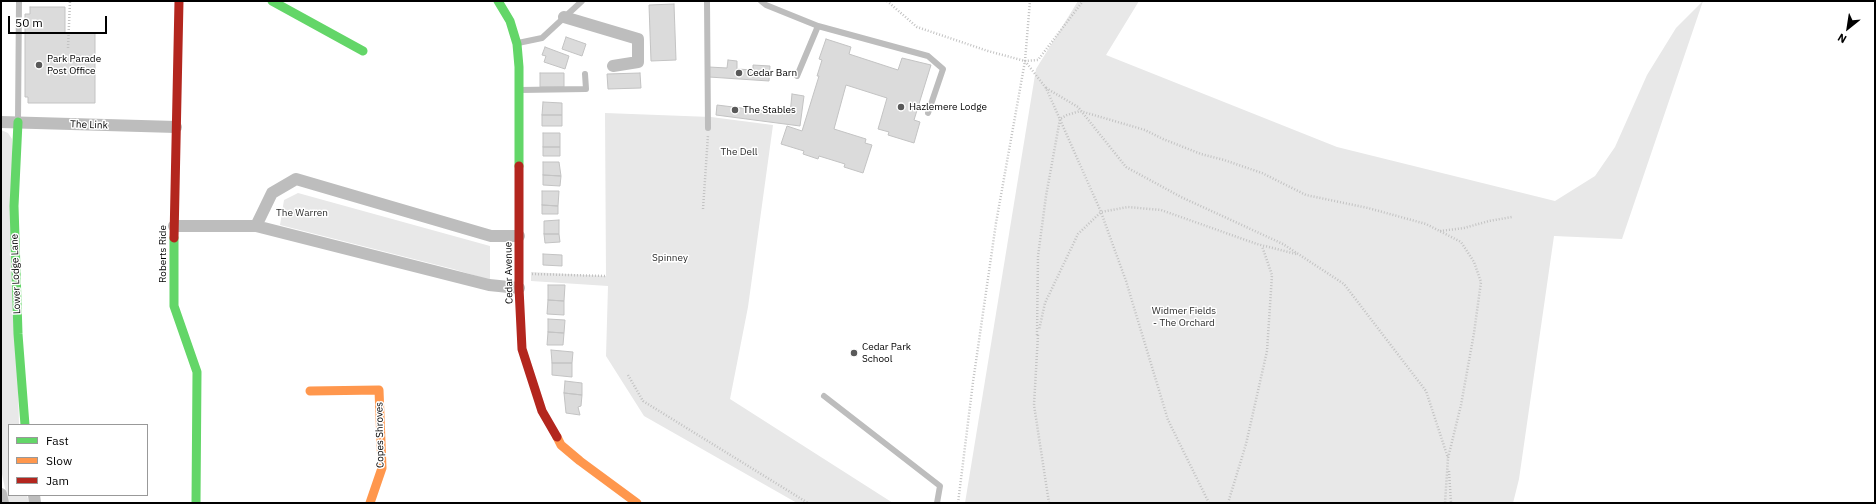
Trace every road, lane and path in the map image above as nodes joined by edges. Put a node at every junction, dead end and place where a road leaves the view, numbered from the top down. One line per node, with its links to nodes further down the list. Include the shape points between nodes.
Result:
1 (19, 1): 27 (lane)
2 (70, 1): 15 (path)
3 (179, 1): 28 (street, Roberts Ride)
4 (272, 1): 16 (street)
5 (498, 1): 14 (street, Cedar Avenue, via 510,21)
6 (582, 1): 12 (lane)
7 (707, 1): 29 (lane)
8 (761, 1): 13 (lane)
9 (887, 1): 17 (path, via 917,27)
10 (1030, 1): 17 (path)
11 (1083, 1): 17 (path, via 1038,60)
12 (564, 18): 14 (lane, via 542,38); 18 (street, via 638,39 638,62)
13 (818, 26): 20 (lane); 24 (lane, via 928,56 943,69)
14 (517, 44): 22 (street, Cedar Avenue)
15 (68, 48)
16 (363, 51)
17 (1025, 61): 21 (path); 55 (path, via 996,223)
18 (613, 66)
19 (585, 74): 22 (lane, via 586,89)
20 (797, 76)
21 (1046, 88): 23 (path, via 1078,107); 25 (path)
22 (519, 90): 36 (street, Cedar Avenue)
23 (1080, 111): 25 (path); 35 (path, via 1145,130 1163,140 1201,154 1262,173 1306,195 1368,208 1426,224); 38 (path, via 1126,167 1181,197 1283,244)
24 (928, 113)
25 (1060, 119): 31 (path); 42 (path, via 1038,256)
26 (1, 122): 27 (street, The Link)
27 (18, 122): 28 (street, The Link); 46 (street, Lower Lodge Lane, via 14,206 18,334)
28 (176, 127): 33 (street, Roberts Ride)
29 (708, 128): 30 (path)
30 (703, 209)
31 (1102, 212): 37 (path, via 1128,207 1161,210); 42 (path, via 1078,234 1045,303); 57 (path, via 1126,281 1168,420)
32 (1512, 217): 35 (path)
33 (174, 226): 34 (street); 50 (street, Roberts Ride, via 174,306 197,372)
34 (256, 226): 36 (street, via 272,193 296,179 491,236); 41 (street, via 490,285)
35 (1440, 231): 47 (path, via 1461,242 1474,262 1481,282 1461,405)
36 (519, 236): 39 (street, Cedar Avenue)
37 (1262, 245): 38 (path); 58 (path, via 1272,275 1267,352 1246,444)
38 (1299, 254): 47 (path, via 1344,284 1426,391)
39 (520, 274): 40 (path); 41 (street, Cedar Avenue)
40 (606, 276)
41 (519, 288): 52 (street, Cedar Avenue, via 522,349 542,411 561,445)
42 (1038, 335): 56 (path, via 1034,405)
43 (628, 375): 53 (path, via 643,401)
44 (310, 391): 51 (street, Copes Shroves, via 384,390 382,468)
45 (824, 396): 54 (lane, via 940,486)
46 (25, 424)
47 (1448, 458): 59 (path); 60 (path)
48 (1, 494): 49 (street)
49 (3, 503)
50 (196, 503)
51 (370, 503)
52 (637, 503)
53 (808, 503)
54 (937, 503)
55 (958, 503)
56 (1049, 503)
57 (1209, 503)
58 (1228, 503)
59 (1445, 503)
60 (1451, 503)

